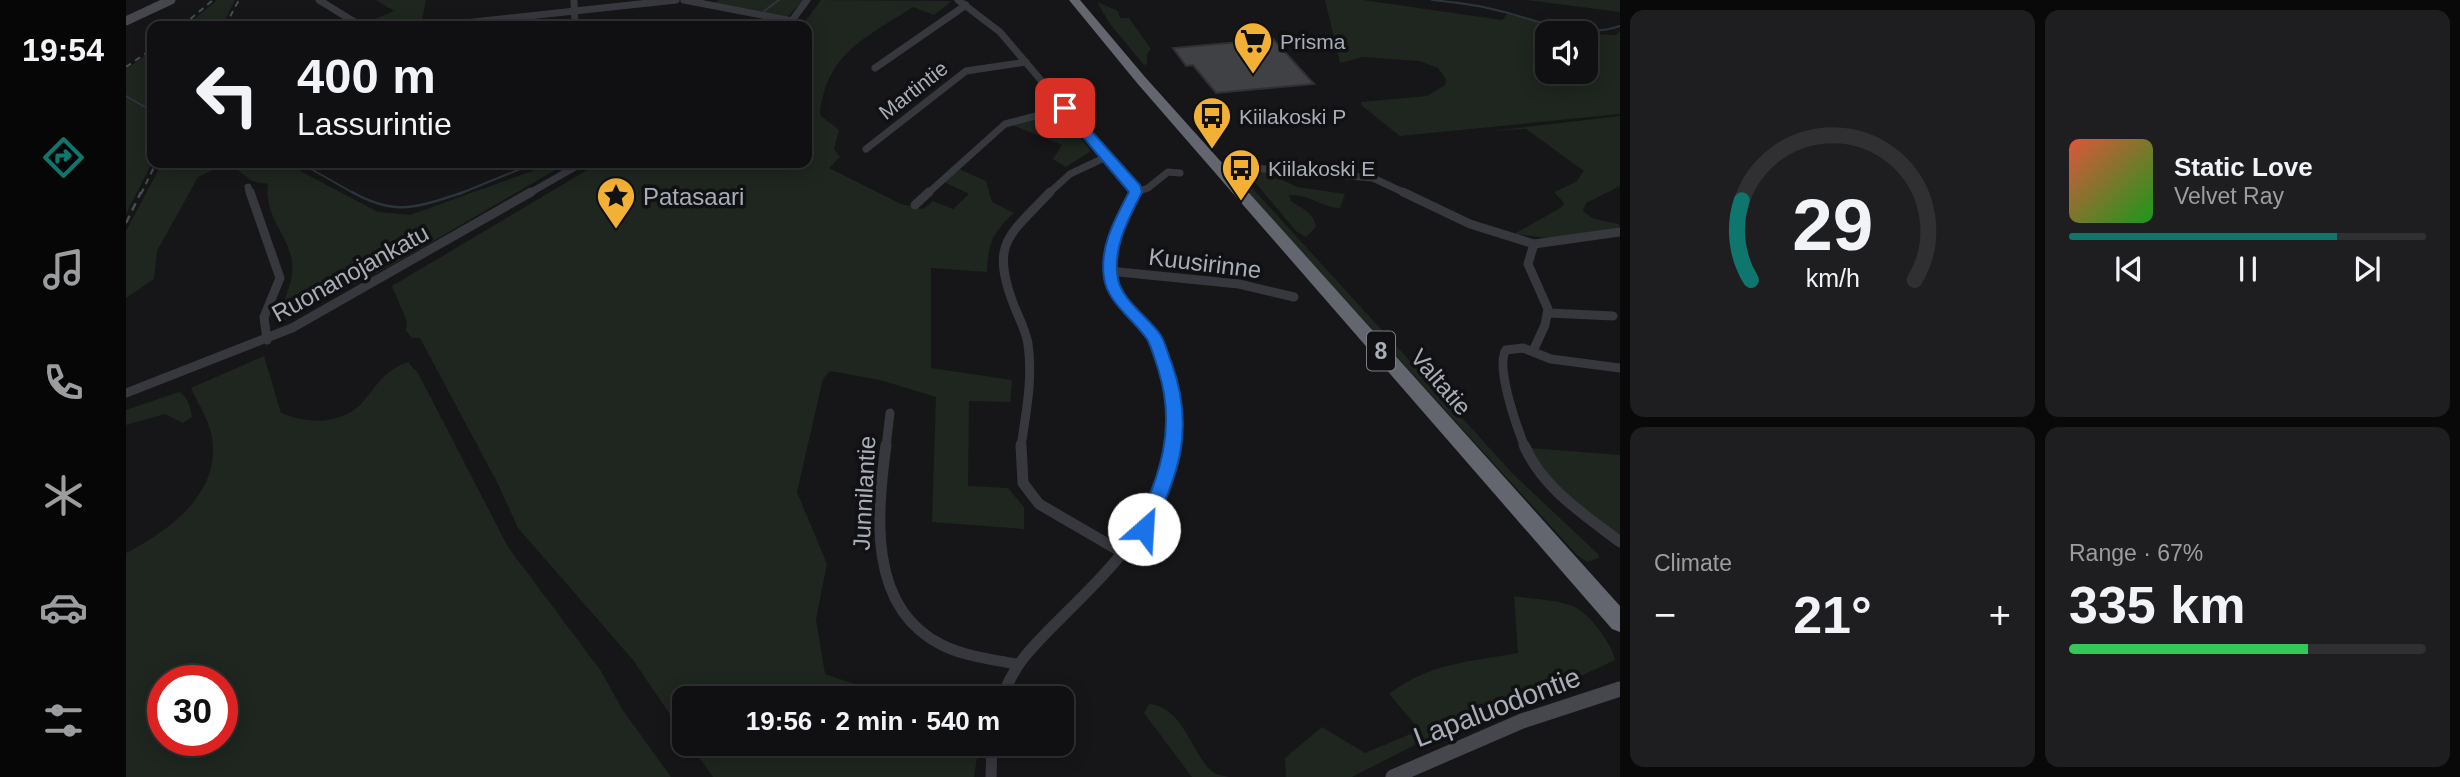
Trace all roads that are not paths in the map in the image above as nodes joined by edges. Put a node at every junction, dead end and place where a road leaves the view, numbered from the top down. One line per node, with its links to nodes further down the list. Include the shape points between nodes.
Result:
1 (170, 0): 12 (main road)
2 (319, 0): 13 (street)
3 (574, 0): 11 (street)
4 (676, 0): 11 (street)
5 (684, 0): 16 (street)
6 (807, 0): 17 (street)
7 (958, 0): 10 (street)
8 (1065, 0): 20 (highway, Valtatie / 8)
9 (1074, 0): 20 (highway, Valtatie / 8)
10 (966, 5): 18 (street, via 994,26); 19 (street)
11 (575, 12): 14 (street); 15 (street)
12 (126, 21)
13 (353, 21)
14 (487, 21)
15 (575, 21)
16 (777, 21)
17 (792, 21)
18 (1026, 62): 21 (street); 22 (street, Martintie, via 966,71)
19 (875, 68)
20 (1141, 80): 24 (highway, Valtatie / 8)
21 (1065, 108): 23 (street); 29 (street, via 1005,124)
22 (866, 149)
23 (1106, 157): 28 (street); 42 (street, via 1070,174 1050,192 1006,240 1001,263 1028,342 1030,394 1021,446 1023,483 1039,504)
24 (1216, 165): 31 (street, via 1373,178 1470,223); 43 (highway, Valtatie / 8)
25 (574, 168): 36 (street, Ruonanojankatu, via 424,256)
26 (1180, 173): 28 (street, via 1166,172)
27 (248, 187): 36 (street, via 280,278 264,317)
28 (1136, 192): 32 (street, via 1116,232)
29 (915, 205)
30 (1620, 232): 31 (street)
31 (1534, 244): 34 (street, via 1528,267)
32 (1109, 271): 33 (street, Kuusirinne, via 1220,281); 42 (street, via 1115,289 1149,329 1164,359 1176,417 1172,458 1160,497)
33 (1294, 297)
34 (1549, 313): 35 (street); 37 (street)
35 (1613, 316)
36 (267, 340): 39 (street, Ruonanojankatu)
37 (1533, 351): 38 (street, via 1551,359); 41 (street, via 1508,348 1501,363 1526,450 1557,493)
38 (1620, 368)
39 (126, 393)
40 (890, 413): 44 (street, Junnilantie, via 880,552 892,591 912,622 935,641)
41 (1620, 542)
42 (1125, 554): 44 (street)
43 (1620, 622)
44 (1015, 664): 45 (street)
45 (1007, 686)
46 (1620, 689): 49 (main road, Lapaluodontie, via 1522,721)
47 (992, 756): 48 (street)
48 (991, 777)
49 (1393, 777)

